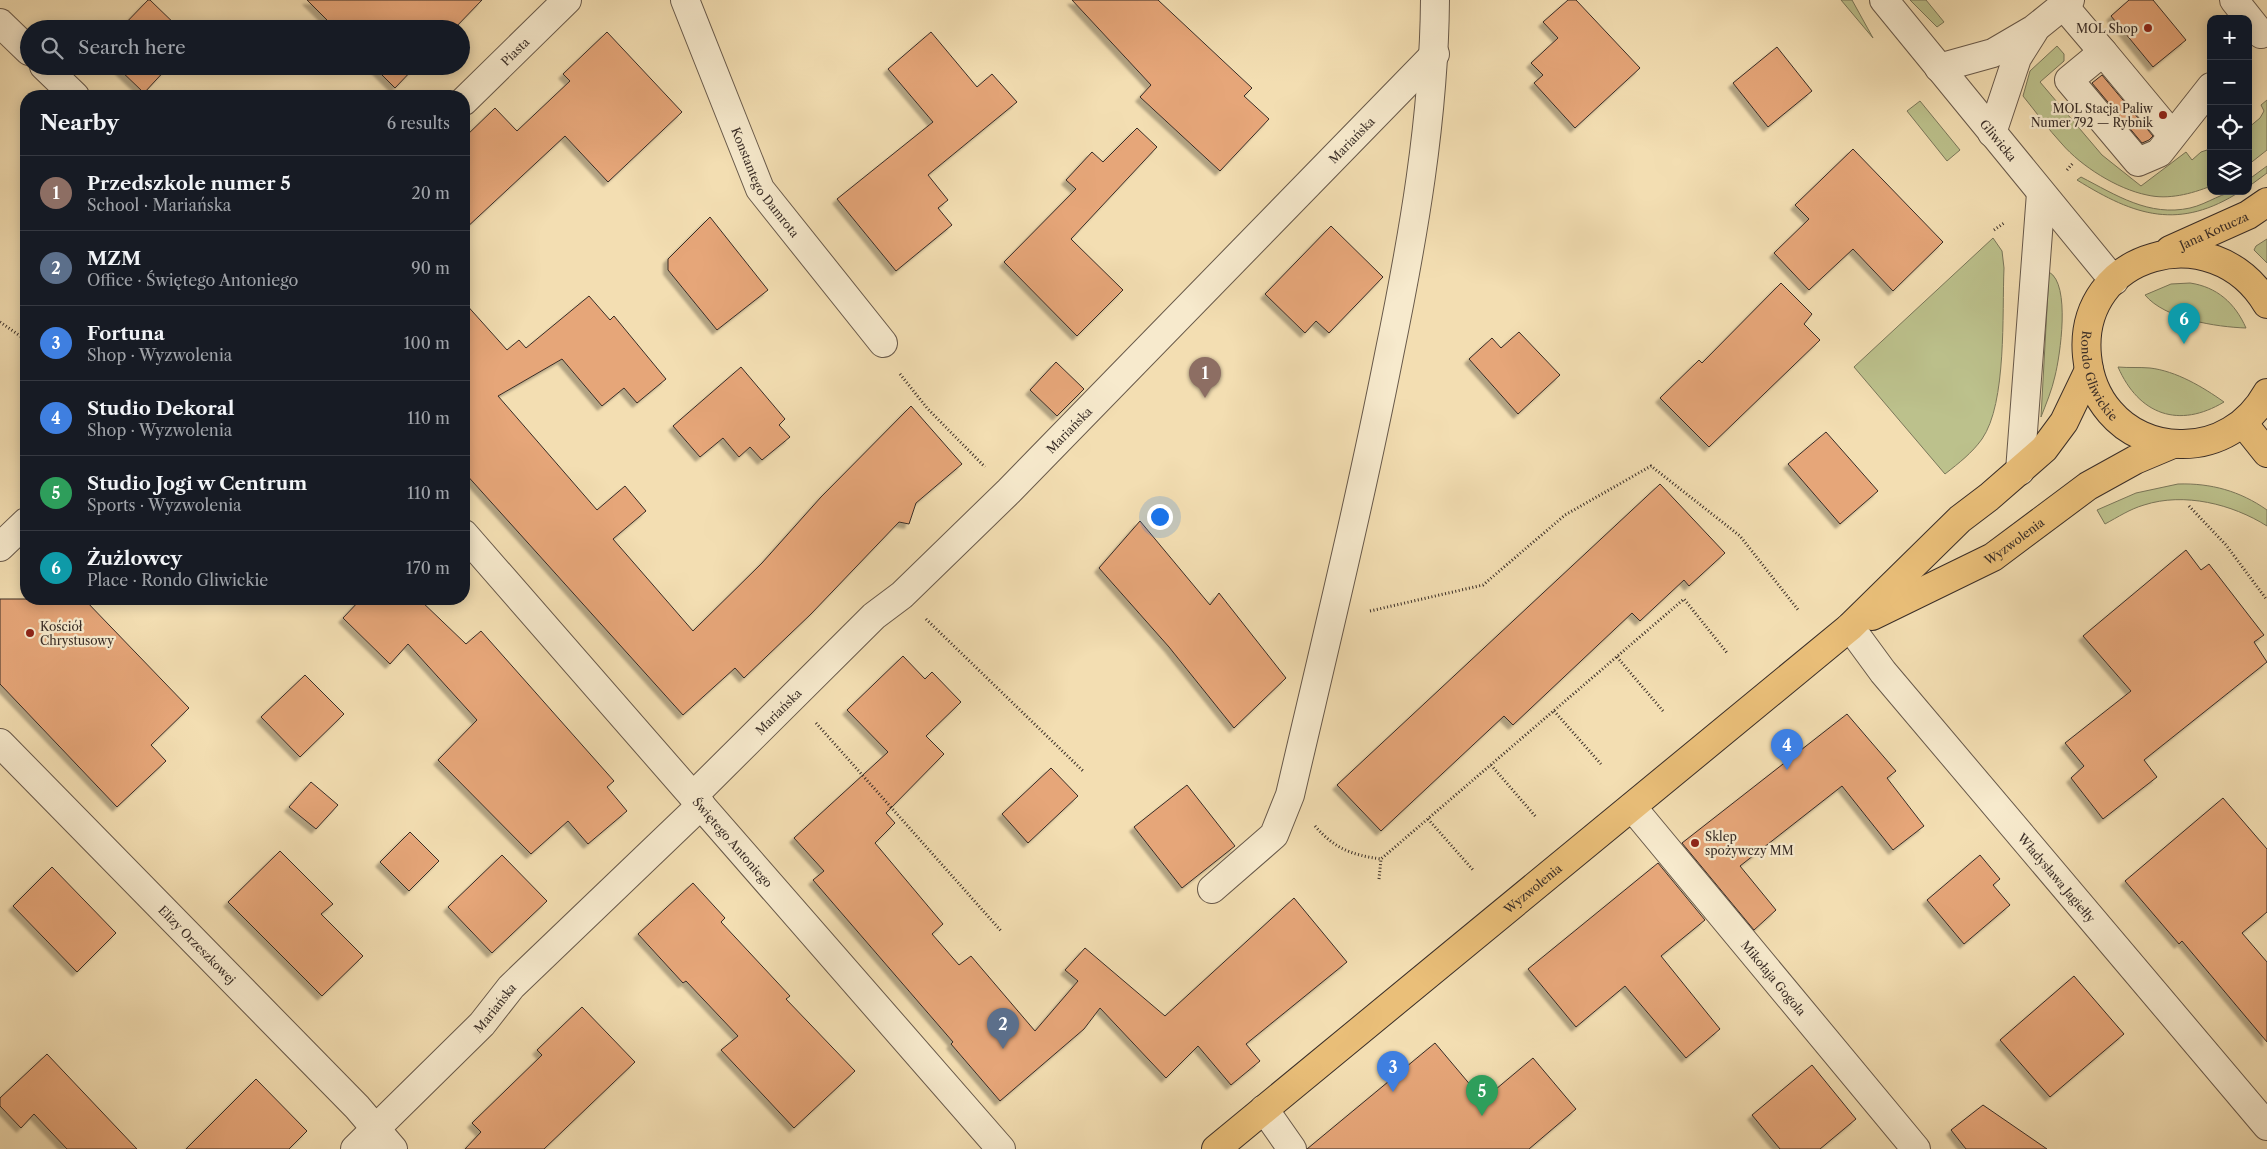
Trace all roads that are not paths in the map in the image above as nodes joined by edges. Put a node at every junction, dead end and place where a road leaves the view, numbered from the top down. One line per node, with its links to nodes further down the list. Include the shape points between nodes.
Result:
1 (567, 0): 17 (street, Piasta)
2 (685, 0): 25 (street, Konstantego Damrota, via 760,189)
3 (1435, 0): 12 (street)
4 (1884, 0): 13 (street, Gliwicka)
5 (2234, 0): 9 (street)
6 (2067, 3): 7 (street); 11 (street)
7 (2034, 29): 13 (street, via 1993,53); 18 (street, via 2014,66)
8 (3, 31): 10 (street)
9 (2259, 37)
10 (20, 44)
11 (2102, 52): 19 (street); 19 (street, via 2069,80 2138,162 2159,153)
12 (1434, 54): 37 (street, Mariańska, via 1009,491 902,595 874,616); 39 (street, via 1423,157 1403,286 1366,469 1290,795 1274,835)
13 (1939, 68): 18 (street, Gliwicka)
14 (53, 75): 15 (street)
15 (69, 90)
16 (2207, 92): 19 (street)
17 (470, 95)
18 (1992, 133): 20 (street, Gliwicka)
19 (2172, 135)
20 (2041, 193): 23 (street, Gliwicka); 31 (street)
21 (2267, 202): 22 (main road, Jana Kotucza, via 2248,215)
22 (2157, 256): 23 (main road, Rondo Gliwickie, via 2141,262); 24 (main road, Rondo Gliwickie, via 2186,253 2215,258 2241,272)
23 (2114, 281): 26 (main road, Rondo Gliwickie, via 2100,298 2092,318 2086,349)
24 (2267, 304)
25 (883, 343)
26 (2089, 370): 29 (main road, Rondo Gliwickie, via 2101,400 2123,424 2152,440); 31 (main road, Wyzwolenia, via 2064,422 2044,449)
27 (2267, 393): 28 (main road, Rondo Gliwickie)
28 (2243, 423): 29 (main road, Rondo Gliwickie, via 2210,440); 30 (main road)
29 (2173, 444): 35 (main road, Wyzwolenia, via 2088,486 1993,557)
30 (2267, 453)
31 (2020, 471): 35 (main road, Wyzwolenia, via 1960,519)
32 (20, 528): 34 (street)
33 (470, 541): 37 (street, Świętego Antoniego)
34 (0, 547)
35 (1850, 627): 38 (main road, Wyzwolenia); 41 (street, Władysława Jagiełły, via 1889,680)
36 (0, 743): 42 (street, Elizy Orzeszkowej)
37 (697, 800): 42 (street, Mariańska, via 511,987 482,1024); 45 (street, Świętego Antoniego)
38 (1632, 807): 40 (main road, Wyzwolenia); 48 (street, Mikołaja Gogola)
39 (1212, 889)
40 (1264, 1110): 46 (main road, Wyzwolenia); 47 (street)
41 (2267, 1126)
42 (375, 1128): 43 (street, Mariańska); 44 (street, Elizy Orzeszkowej)
43 (355, 1149)
44 (393, 1149)
45 (1001, 1149)
46 (1216, 1149)
47 (1292, 1149)
48 (1916, 1149)

